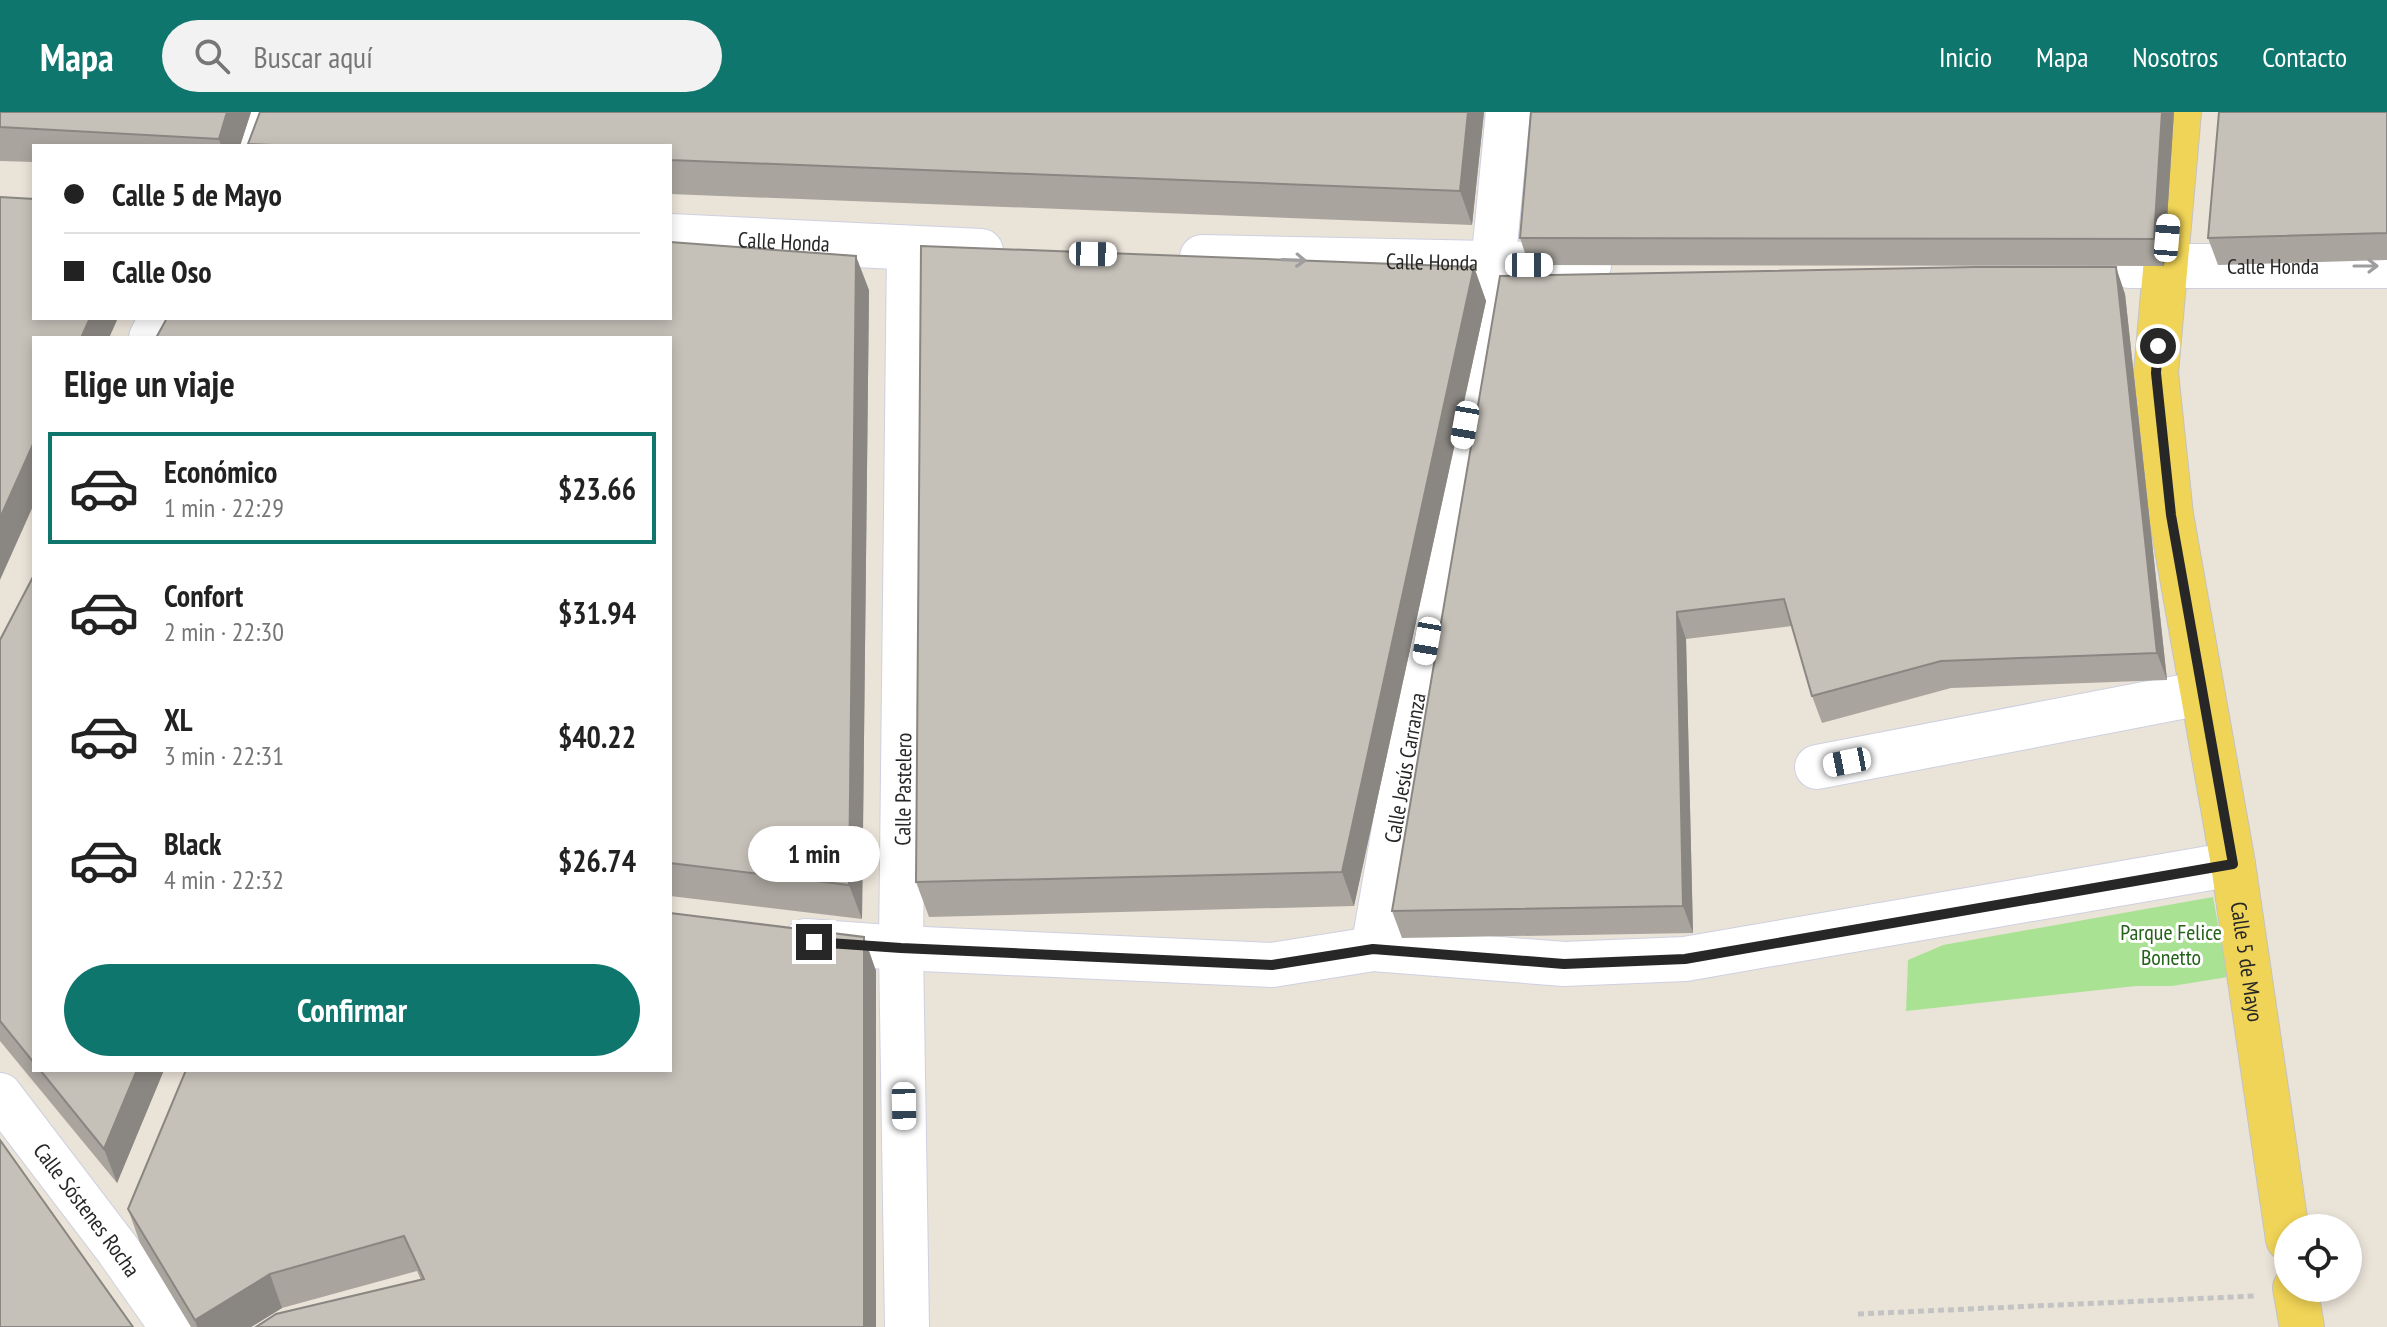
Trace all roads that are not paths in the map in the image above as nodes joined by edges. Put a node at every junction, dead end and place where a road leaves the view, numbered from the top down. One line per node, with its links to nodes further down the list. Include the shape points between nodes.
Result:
1 (253, 112): 4 (street)
2 (1508, 112): 9 (street, Calle Jesús Carranza)
3 (2179, 112): 12 (main road, Calle 5 de Mayo)
4 (242, 144)
5 (672, 236): 6 (street, Calle Honda)
6 (909, 249): 7 (street, Calle Honda); 18 (street, Calle Pastelero)
7 (1019, 252)
8 (1161, 256): 9 (street, Calle Honda, one-way to 9)
9 (1493, 265): 10 (street, Calle Honda); 19 (street, Calle Jesús Carranza)
10 (1625, 265)
11 (2085, 266): 12 (street, Calle Honda)
12 (2164, 266): 13 (street, Calle Honda, one-way to 13); 14 (main road, Calle 5 de Mayo, via 2156,373 2171,515)
13 (2387, 266)
14 (2202, 693): 15 (street); 16 (main road, Calle 5 de Mayo)
15 (1817, 767)
16 (2233, 864): 19 (street, via 1685,959 1564,964); 22 (main road, Calle 5 de Mayo)
17 (762, 938): 18 (street)
18 (901, 948): 19 (street, via 1272,965); 25 (street, Calle Pastelero)
19 (1373, 949)
20 (0, 1095): 23 (street, Calle Sóstenes Rocha)
21 (136, 1208): 23 (street)
22 (2284, 1214)
23 (118, 1250): 24 (street, Calle Sóstenes Rocha)
24 (172, 1327)
25 (907, 1327)

